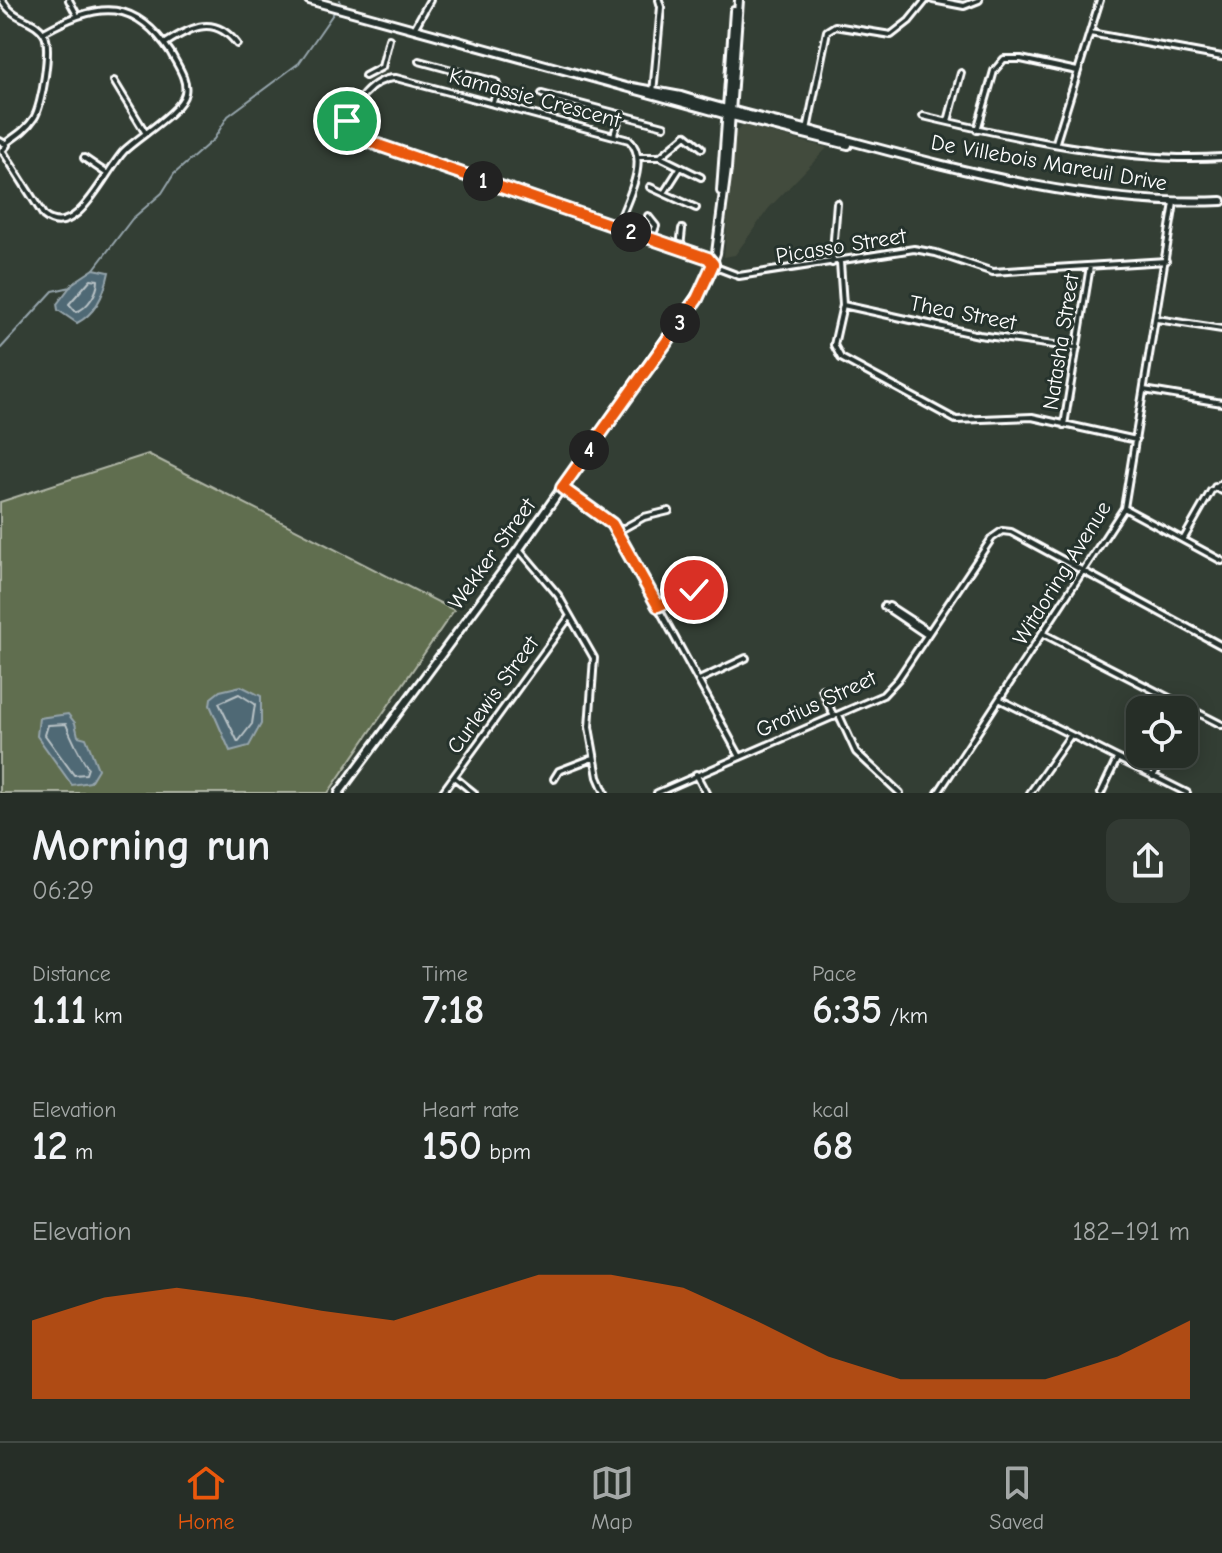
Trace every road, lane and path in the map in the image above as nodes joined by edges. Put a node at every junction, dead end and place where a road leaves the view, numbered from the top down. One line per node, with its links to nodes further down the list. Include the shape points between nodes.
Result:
1 (2, 0): 15 (street, via 15,17)
2 (69, 0): 12 (street)
3 (309, 0): 14 (main road, De Villebois Mareuil Drive)
4 (430, 0): 14 (street)
5 (659, 0): 28 (street)
6 (737, 0): 31 (main road, Wekker Street)
7 (926, 0): 38 (street, via 891,35 835,26 827,31)
8 (933, 0): 9 (street, via 964,6)
9 (979, 0)
10 (1100, 0): 16 (street)
11 (98, 4): 12 (street)
12 (76, 13): 15 (street)
13 (146, 15): 18 (street)
14 (414, 29): 28 (main road, De Villebois Mareuil Drive)
15 (44, 32): 40 (street, via 48,47 37,113 24,130)
16 (1090, 33): 20 (street); 23 (street)
17 (389, 39): 22 (street)
18 (166, 43): 19 (street, via 208,25 223,29); 37 (street, via 185,95)
19 (237, 44)
20 (1222, 57)
21 (419, 61): 30 (street, via 496,82)
22 (379, 70): 25 (street); 26 (street)
23 (1077, 71): 36 (street, via 1004,59 994,71); 41 (street)
24 (961, 73): 34 (street)
25 (365, 76)
26 (386, 79): 30 (street, Kamassie Crescent); 58 (street, Picasso Street, via 352,109 346,126 352,136)
27 (114, 81): 37 (street)
28 (653, 92): 31 (main road, De Villebois Mareuil Drive)
29 (542, 94): 32 (street)
30 (493, 103): 39 (street, Kamassie Crescent)
31 (727, 112): 38 (main road, De Villebois Mareuil Drive); 65 (main road, Wekker Street)
32 (620, 115): 35 (street); 39 (street)
33 (923, 116): 34 (street)
34 (947, 122): 36 (street)
35 (664, 126)
36 (977, 130): 41 (street)
37 (145, 132): 49 (street)
38 (806, 132): 55 (main road, De Villebois Mareuil Drive, via 975,174)
39 (614, 135): 44 (street, Kamassie Crescent, via 632,142)
40 (2, 141): 43 (street, via 7,149)
41 (1056, 142): 46 (street, via 1168,159)
42 (702, 148): 45 (street, via 686,135)
43 (1, 151): 49 (street, via 39,212 52,222 76,216)
44 (637, 157): 45 (street); 58 (street, Kamassie Crescent)
45 (660, 157): 48 (street)
46 (1222, 157)
47 (84, 158): 49 (street)
48 (680, 168): 50 (street); 52 (street)
49 (106, 173)
50 (701, 177)
51 (650, 187): 52 (street)
52 (664, 193): 56 (street)
53 (1222, 201): 55 (main road, De Villebois Mareuil Drive)
54 (837, 203): 64 (street)
55 (1174, 203): 62 (street, Witdoring Avenue)
56 (696, 208)
57 (648, 216): 60 (street, via 656,226)
58 (617, 227): 60 (street, Picasso Street)
59 (682, 229): 61 (street)
60 (651, 238): 61 (street, Picasso Street)
61 (680, 248): 65 (street, Picasso Street)
62 (1166, 261): 66 (street, Picasso Street); 68 (street, Witdoring Avenue)
63 (840, 262): 64 (street, Picasso Street); 66 (street, Picasso Street, via 919,249 993,272); 67 (street)
64 (832, 263): 65 (street, Picasso Street, via 744,277)
65 (713, 264): 77 (main road, Wekker Street, via 697,299)
66 (1090, 266): 70 (street, Natasha Street)
67 (843, 305): 70 (street, Thea Street, via 979,335); 73 (street, via 834,345 845,360 956,420 1012,416)
68 (1157, 319): 69 (street); 71 (street, Witdoring Avenue)
69 (1222, 329)
70 (1077, 348): 73 (street, Natasha Street)
71 (1144, 390): 72 (street); 74 (street, Witdoring Avenue)
72 (1222, 403)
73 (1064, 425): 74 (street)
74 (1137, 440): 79 (street, Witdoring Avenue)
75 (1222, 483): 76 (street)
76 (1215, 487): 78 (street); 82 (street)
77 (562, 488): 81 (street); 83 (main road, Wekker Street)
78 (1222, 491)
79 (1124, 508): 82 (street); 85 (street, Witdoring Avenue)
80 (669, 511): 81 (street)
81 (617, 532): 87 (street)
82 (1183, 540): 84 (street)
83 (519, 549): 89 (street); 110 (main road, Wekker Street)
84 (1222, 561)
85 (1083, 571): 90 (street, Grotius Street, via 1002,531 992,538); 91 (street, Witdoring Avenue); 92 (street)
86 (707, 584): 87 (street)
87 (658, 606): 94 (street)
88 (887, 606): 90 (street)
89 (570, 616): 103 (street, via 594,658 589,727); 107 (street, Curlewis Street)
90 (928, 634): 99 (street, Grotius Street, via 889,690)
91 (1044, 634): 96 (street); 97 (street, Witdoring Avenue)
92 (1222, 646)
93 (746, 658): 94 (street)
94 (699, 680): 102 (street)
95 (822, 689): 99 (street)
96 (1162, 696)
97 (1001, 700): 101 (street); 117 (street, Witdoring Avenue)
98 (1198, 714): 100 (street)
99 (837, 716): 102 (street, Grotius Street); 116 (street, via 856,752)
100 (1222, 725)
101 (1071, 735): 104 (street); 118 (street)
102 (740, 757): 106 (street, Grotius Street)
103 (593, 758): 109 (street, via 559,771); 113 (street)
104 (1117, 759): 108 (street); 119 (street)
105 (1158, 768): 108 (street)
106 (696, 774): 114 (street, Grotius Street); 115 (street)
107 (454, 777): 111 (street, Curlewis Street); 112 (street)
108 (1153, 777): 120 (street)
109 (554, 779)
110 (339, 793)
111 (442, 793)
112 (474, 793)
113 (605, 793)
114 (657, 793)
115 (706, 793)
116 (900, 793)
117 (938, 793)
118 (1030, 793)
119 (1101, 793)
120 (1187, 793)

